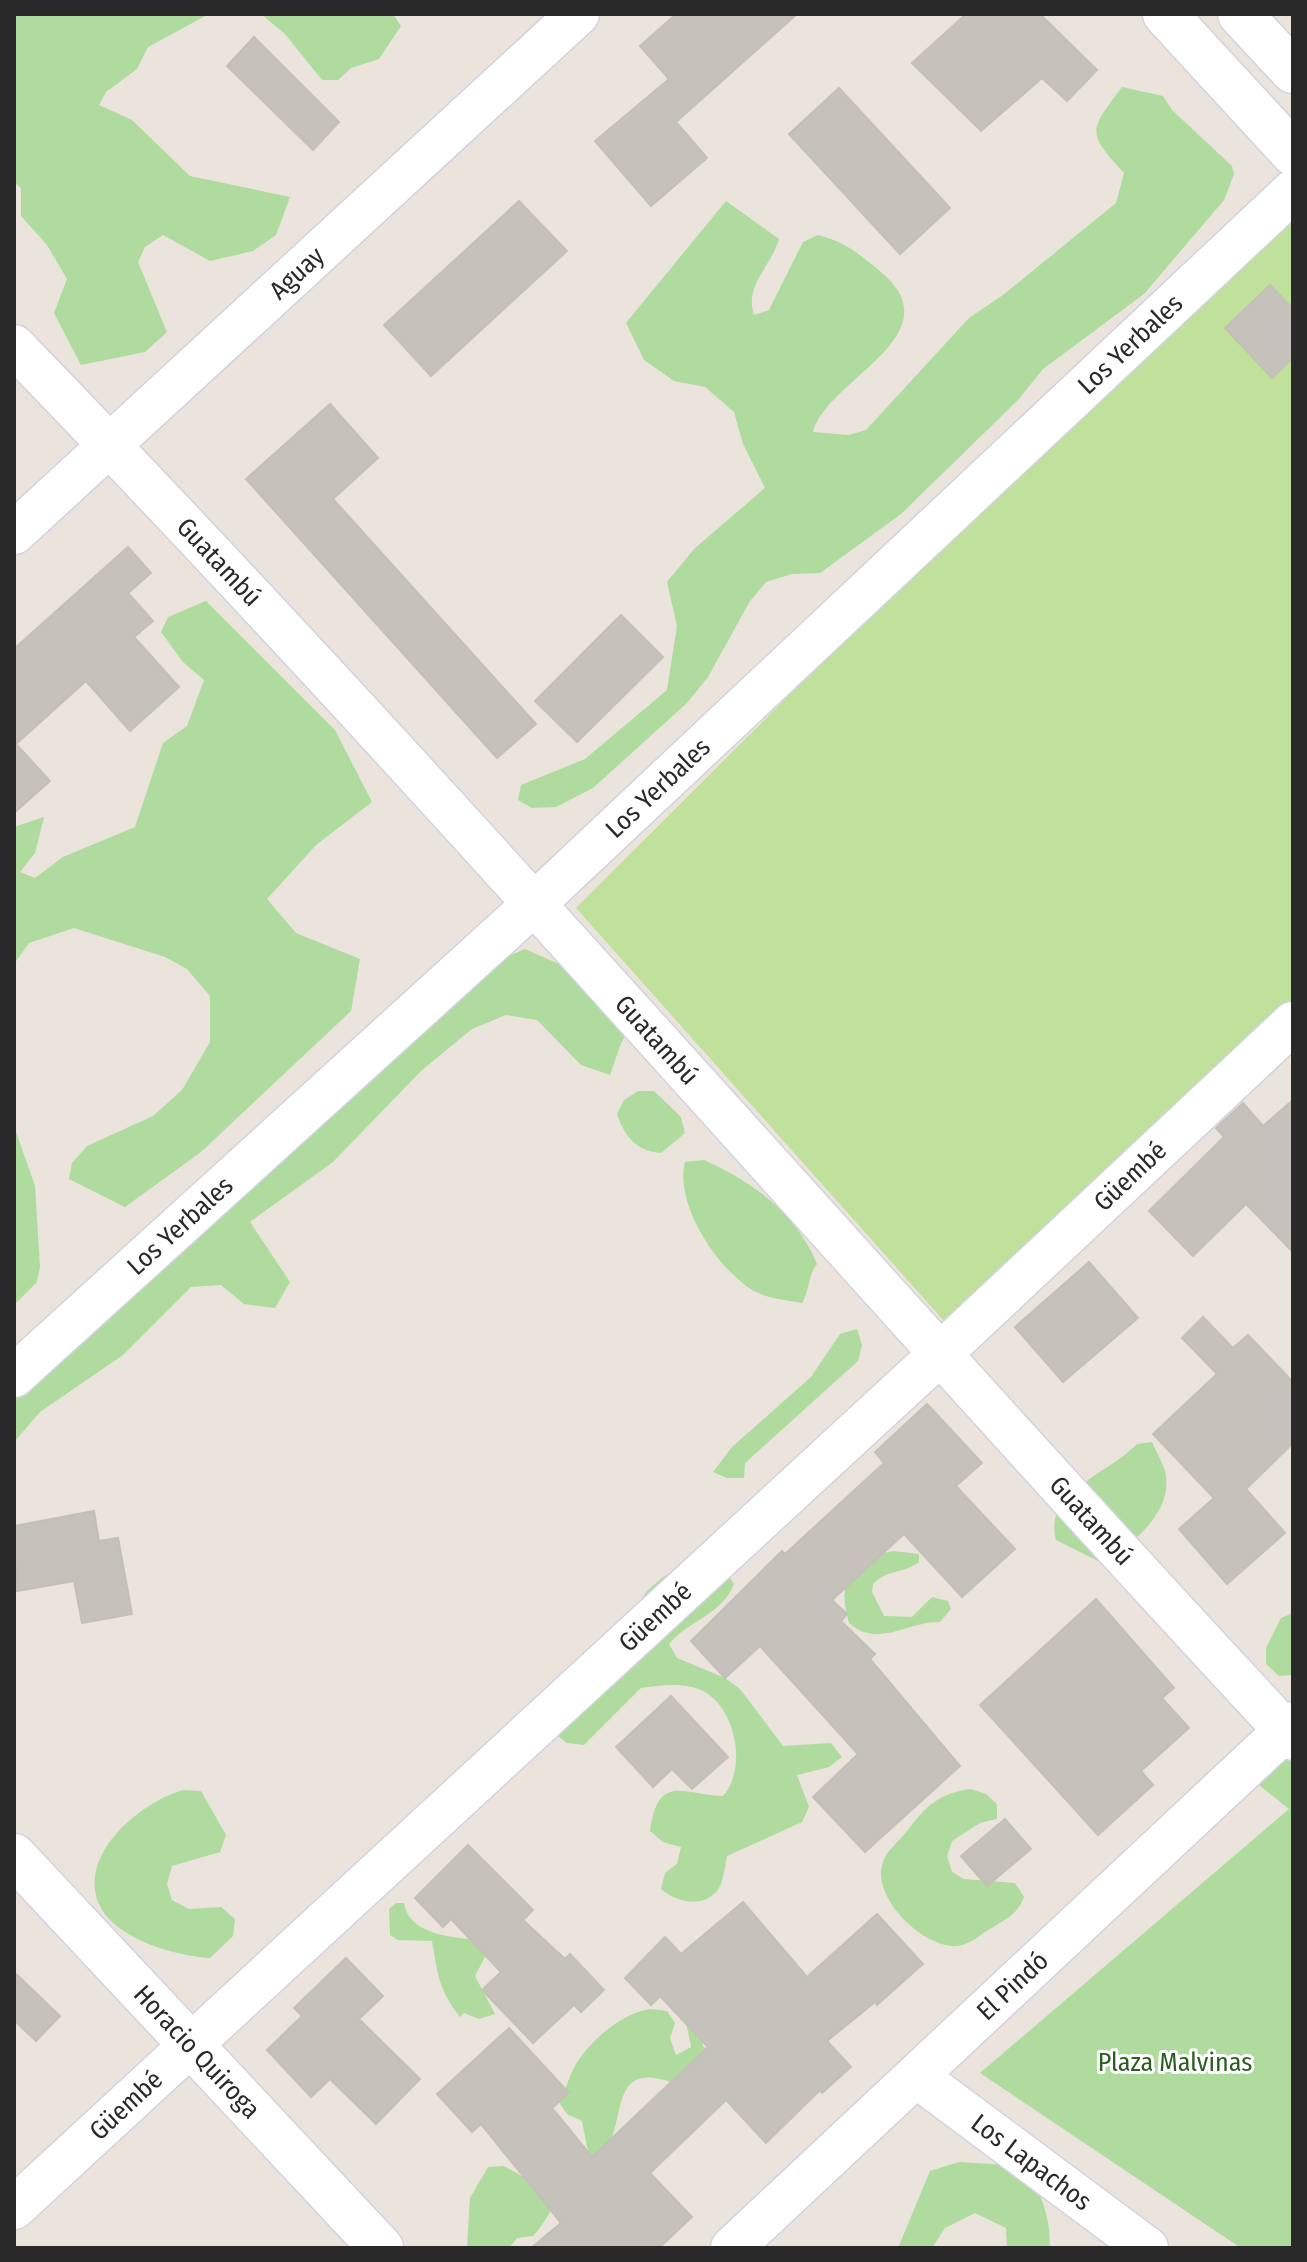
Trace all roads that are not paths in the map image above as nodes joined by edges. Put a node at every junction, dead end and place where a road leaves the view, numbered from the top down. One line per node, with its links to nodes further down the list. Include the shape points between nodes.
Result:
1 (578, 14): 8 (street, Aguay)
2 (1165, 14): 5 (main road)
3 (1240, 14): 4 (main road)
4 (1293, 71)
5 (1293, 153)
6 (1293, 191): 10 (street, Los Yerbales)
7 (14, 346): 8 (street, Guatambú)
8 (109, 444): 9 (street, Aguay); 10 (street, Guatambú)
9 (14, 533)
10 (535, 903): 12 (street, Guatambú); 13 (street, Los Yerbales)
11 (1293, 1023): 12 (street, Güembé)
12 (940, 1354): 14 (street, Guatambú); 16 (street, Güembé)
13 (14, 1376)
14 (1290, 1731): 17 (street, El Pindó)
15 (14, 1856): 16 (main road, Horacio Quiroga)
16 (192, 2046): 18 (street, Güembé); 19 (main road, Horacio Quiroga)
17 (916, 2076): 20 (street, El Pindó); 21 (street, Los Lapachos)
18 (14, 2208)
19 (381, 2248)
20 (732, 2248)
21 (1147, 2248)

